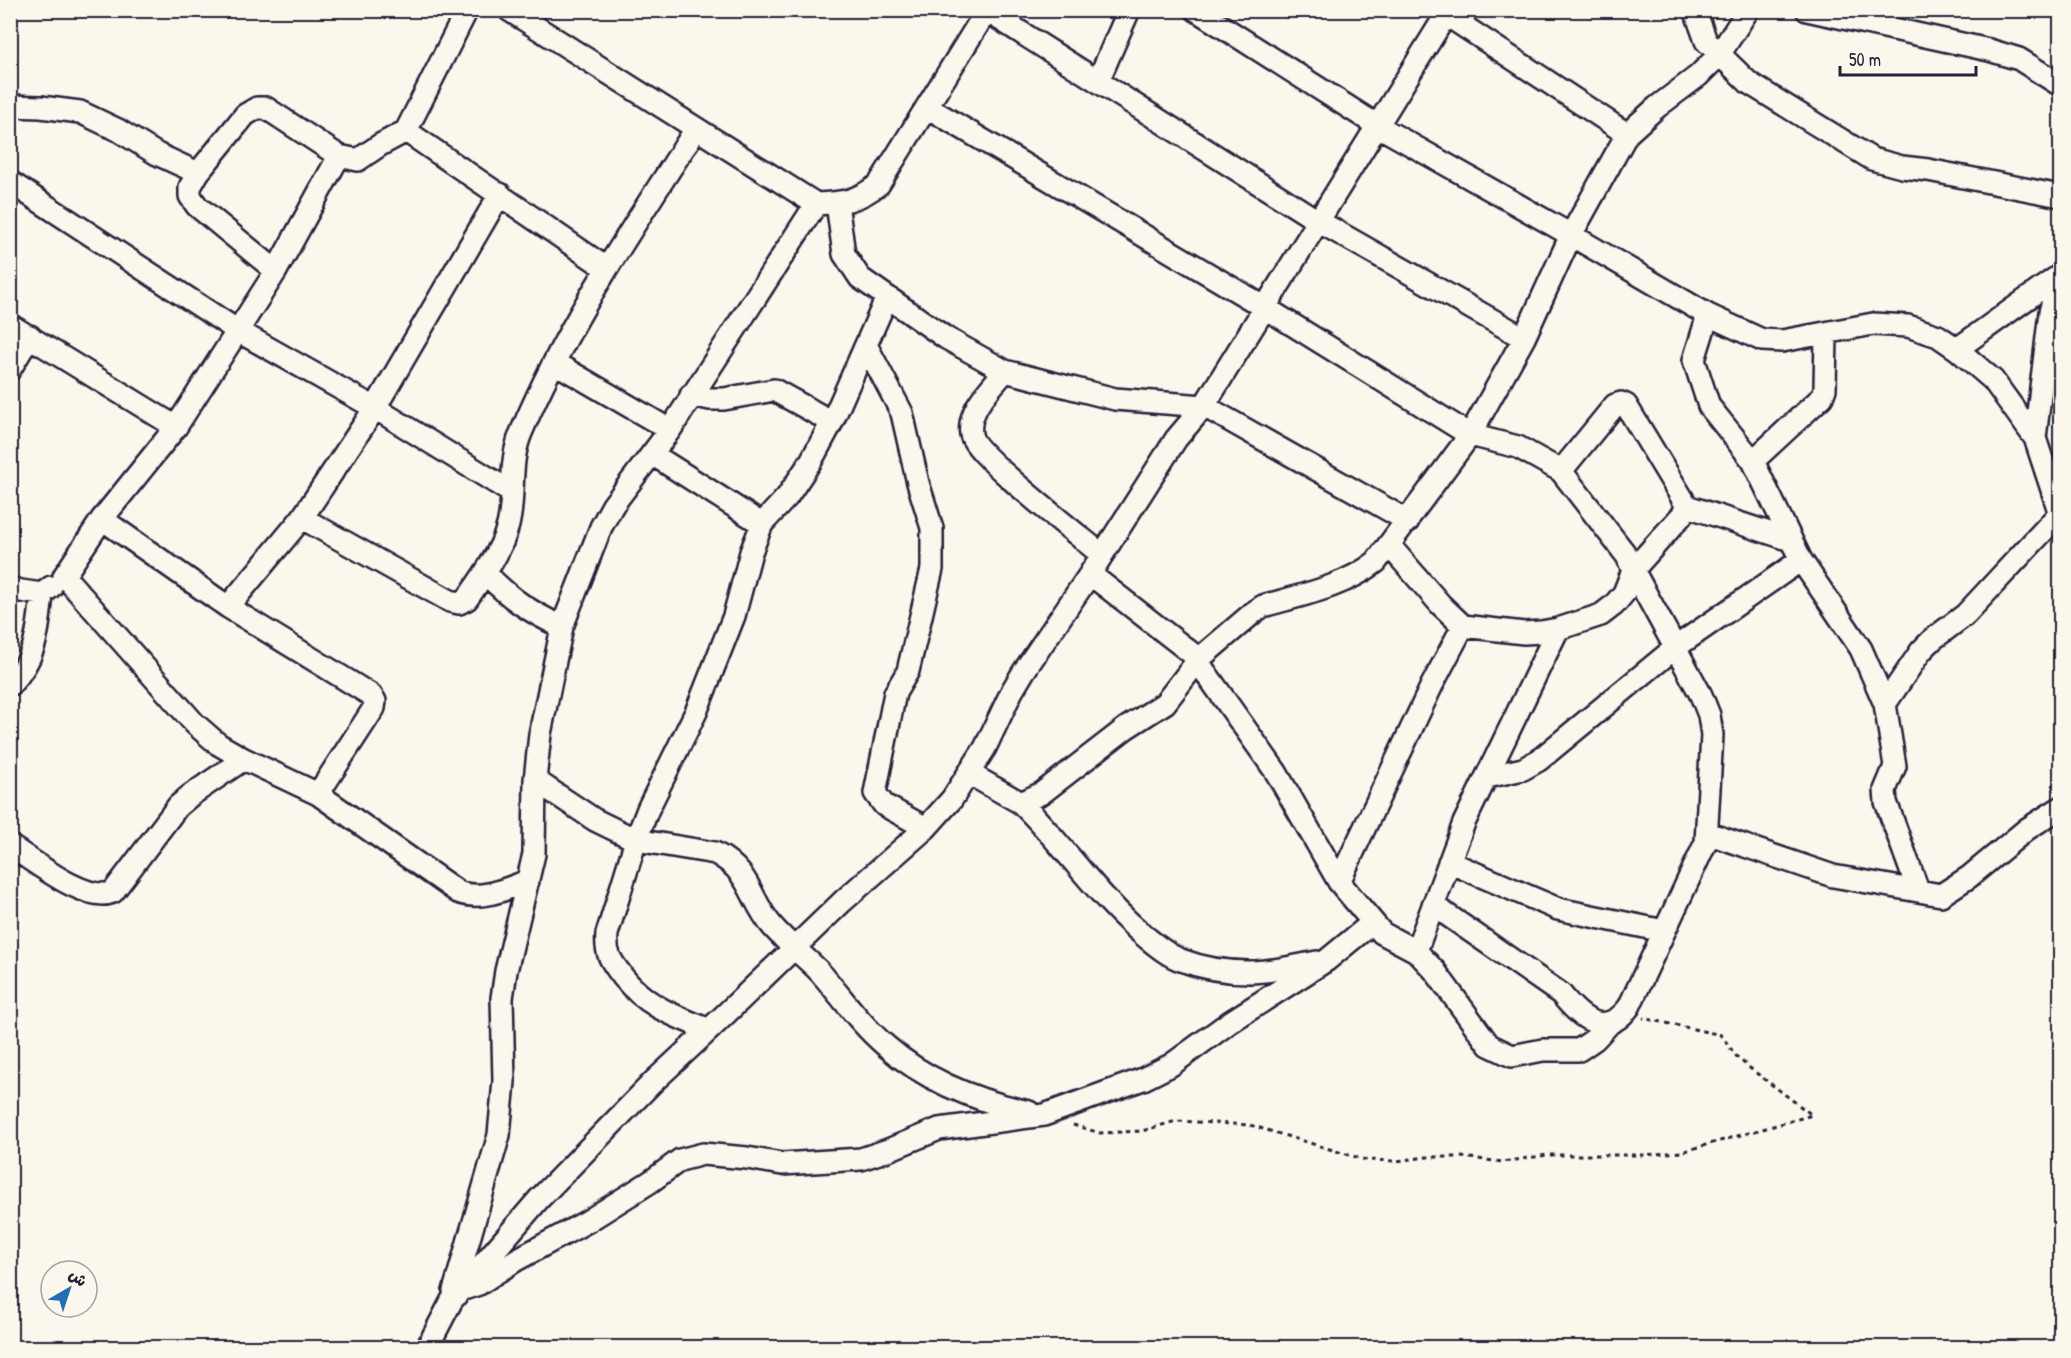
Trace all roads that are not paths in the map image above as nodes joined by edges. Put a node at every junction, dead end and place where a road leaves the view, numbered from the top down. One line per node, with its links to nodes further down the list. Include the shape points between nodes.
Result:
1 (467, 10): 18 (street)
2 (509, 10): 17 (street)
3 (1129, 10): 12 (street)
4 (1196, 10): 16 (street)
5 (1695, 10): 11 (street, via 1706,41)
6 (1748, 10): 11 (street)
7 (1807, 10): 10 (street)
8 (987, 11): 12 (street); 15 (street)
9 (1445, 12): 16 (street); 19 (street)
10 (1832, 14): 13 (street, via 2019,58)
11 (1719, 56): 19 (street); 24 (street, via 1749,83 1872,159)
12 (1098, 81): 27 (street)
13 (2061, 85)
14 (10, 106): 21 (street, via 80,112)
15 (927, 107): 25 (street, via 879,184 865,196); 33 (street)
16 (1378, 126): 27 (street); 28 (street)
17 (696, 129): 26 (street); 29 (street)
18 (406, 131): 20 (street, via 358,160); 23 (street)
19 (1628, 134): 28 (street)
20 (339, 156): 21 (street, via 266,108 257,108 245,115); 30 (street)
21 (198, 173): 30 (street, via 190,186 190,196 197,206)
22 (10, 182): 36 (street)
23 (500, 194): 29 (street); 47 (street)
24 (2061, 196)
25 (837, 203): 26 (street); 32 (street, via 844,254 860,278)
26 (816, 204): 45 (street)
27 (1318, 221): 33 (street); 39 (street)
28 (1570, 235): 34 (street); 39 (street)
29 (606, 268): 42 (street)
30 (276, 271): 36 (street)
31 (2061, 275): 41 (street); 52 (street, via 2050,312)
32 (887, 297): 40 (street); 44 (street, via 946,338)
33 (1264, 307): 46 (street); 51 (street)
34 (1708, 315): 37 (street, via 1762,340); 54 (street, via 1694,360 1699,380 1709,406)
35 (10, 325): 38 (street)
36 (238, 331): 47 (street); 49 (street)
37 (1826, 334): 41 (street, via 1873,324 1908,326 1938,336); 54 (street, via 1822,397)
38 (30, 336): 43 (street); 49 (street)
39 (1524, 338): 51 (street)
40 (866, 345): 48 (street); 88 (street, via 902,413 932,528 932,569 908,671 895,693 875,793 884,805)
41 (1957, 349): 52 (street, via 1993,380)
42 (555, 363): 50 (street); 56 (street, via 520,436)
43 (10, 369)
44 (1005, 371): 46 (street, via 1115,399); 65 (street, via 975,409 970,435 992,462)
45 (691, 395): 48 (street, via 724,399 774,390); 50 (street)
46 (1204, 406): 61 (street); 65 (street, via 1176,439)
47 (375, 408): 56 (street); 59 (street)
48 (832, 422): 62 (street, via 787,497)
49 (176, 427): 60 (street)
50 (670, 430): 53 (street)
51 (1470, 435): 55 (street, via 1518,447); 61 (street)
52 (2035, 438): 58 (street)
53 (652, 454): 62 (street); 75 (street, via 626,485 601,527)
54 (1753, 461): 63 (street)
55 (1561, 471): 57 (street, via 1615,405 1621,403 1626,405); 67 (street, via 1627,556)
56 (511, 492): 68 (street, via 505,539)
57 (1687, 506): 63 (street); 67 (street)
58 (2060, 513): 80 (street, via 1965,615 1921,651)
59 (302, 518): 68 (street, via 450,601 459,603 467,599); 73 (street)
60 (102, 519): 70 (street); 73 (street)
61 (1408, 521): 64 (street)
62 (762, 524): 90 (street, via 734,616 696,712)
63 (1791, 540): 66 (street)
64 (1389, 545): 74 (street); 78 (street, via 1376,562 1354,577 1263,606)
65 (1102, 555): 69 (street)
66 (1801, 560): 77 (street); 80 (street, via 1861,649)
67 (1633, 570): 76 (street, via 1624,594 1614,605 1601,615); 77 (street)
68 (485, 573): 75 (street, via 510,598)
69 (1090, 574): 78 (street); 82 (street, via 1024,671)
70 (64, 576): 72 (street); 81 (street, via 195,724)
71 (10, 588): 72 (street)
72 (42, 594): 79 (street, via 32,652 24,671)
73 (228, 607): 85 (street, via 375,701 375,708)
74 (1463, 626): 76 (street, via 1524,633); 94 (street)
75 (562, 627): 84 (street, via 540,734)
76 (1558, 629): 83 (street)
77 (1676, 647): 83 (street, via 1539,760 1523,769); 89 (street, via 1701,695 1712,735)
78 (1199, 659): 86 (street, via 1165,703 1042,793); 94 (street, via 1276,772)
79 (10, 685)
80 (1885, 705): 95 (street, via 1895,766 1885,790 1886,802)
81 (244, 759): 85 (street); 91 (street, via 178,806 113,892 106,895 72,884)
82 (970, 774): 86 (street); 88 (street)
83 (1486, 777): 92 (street)
84 (535, 780): 90 (street, via 595,820); 93 (street, via 534,854)
85 (318, 794): 93 (street, via 470,897)
86 (1022, 803): 101 (street, via 1129,923 1180,960 1211,969 1250,972)
87 (2061, 808): 95 (street, via 2027,829 1947,893)
88 (926, 828): 99 (street)
89 (1707, 833): 95 (street, via 1833,876); 98 (street)
90 (636, 840): 99 (street, via 715,853 724,858 744,876 760,910); 103 (street, via 606,949 635,992 654,1007)
91 (10, 846)
92 (1449, 862): 96 (street); 98 (street, via 1558,909)
93 (528, 881): 105 (street, via 502,998 504,1081 499,1135)
94 (1339, 882): 97 (street)
95 (1918, 891)
96 (1432, 905): 100 (street); 102 (street, via 1561,994 1597,1024)
97 (1372, 922): 100 (street, via 1391,939); 101 (street)
98 (1664, 931): 102 (street, via 1640,986)
99 (795, 948): 103 (street); 104 (street, via 886,1046 917,1069 969,1096)
100 (1416, 951): 102 (street, via 1450,989 1489,1046 1512,1056 1543,1050 1579,1050)
101 (1327, 960): 104 (street, via 1171,1065)
102 (1616, 1019)
103 (709, 1030): 105 (street, via 539,1199)
104 (1044, 1115): 105 (street, via 939,1129 861,1159 782,1164 703,1154 680,1160 588,1221)
105 (456, 1295): 106 (street)
106 (427, 1347)

